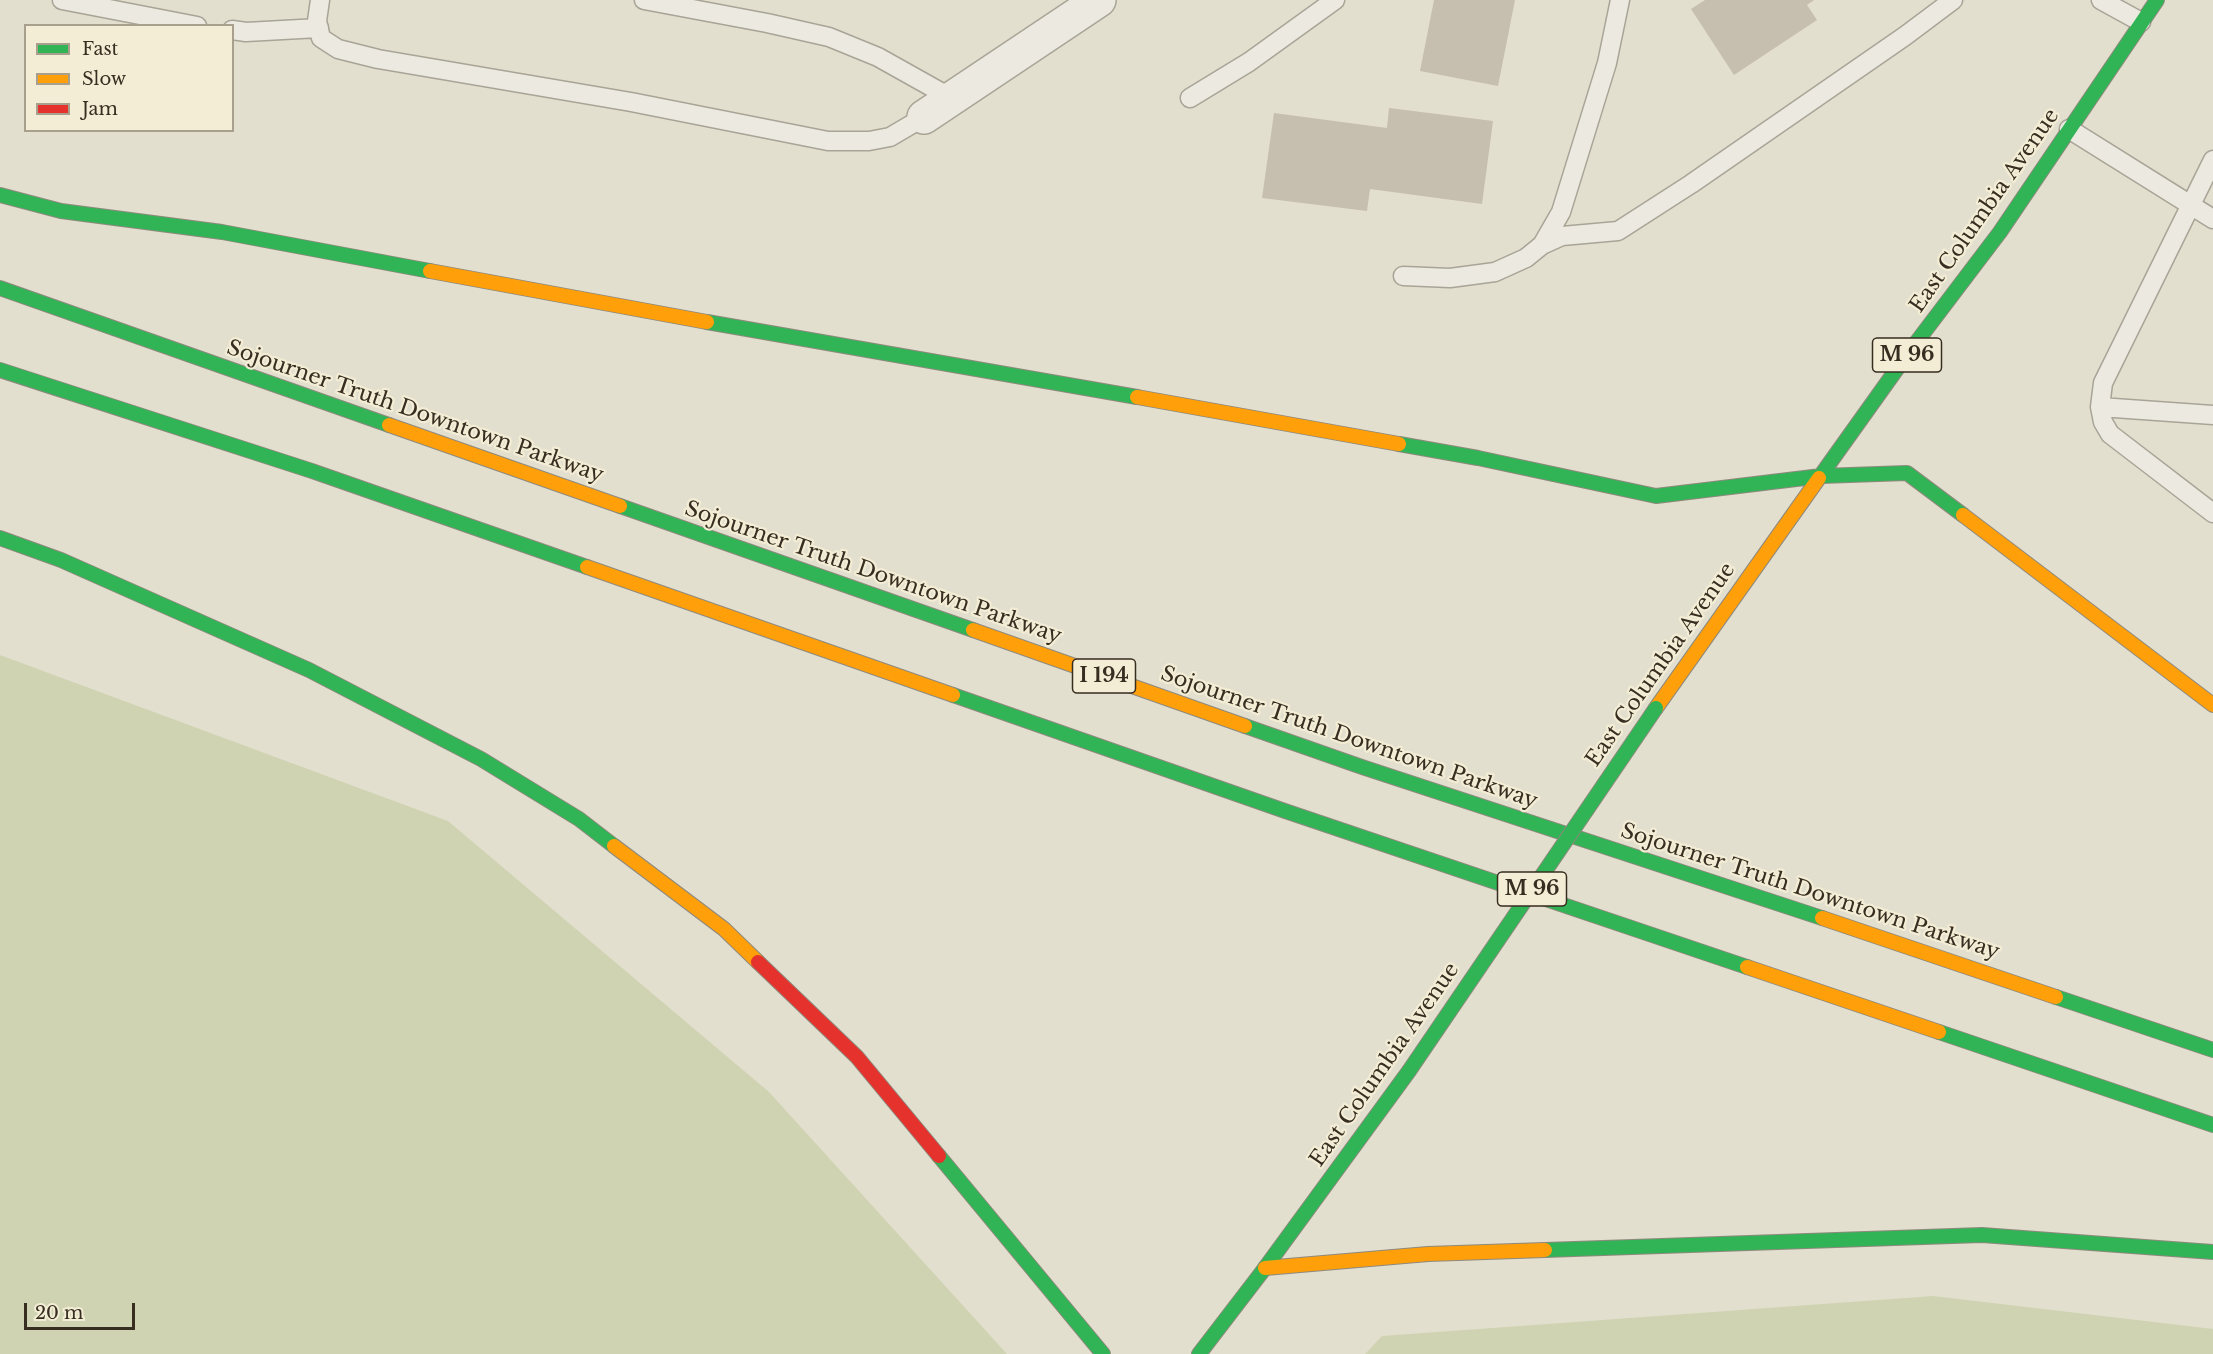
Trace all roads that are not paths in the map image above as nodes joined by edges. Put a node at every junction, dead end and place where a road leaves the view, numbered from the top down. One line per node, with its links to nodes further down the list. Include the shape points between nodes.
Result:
1 (62, 0): 11 (lane)
2 (320, 0): 12 (lane)
3 (644, 0): 15 (lane, via 829,37 878,57)
4 (1099, 0): 15 (street)
5 (1335, 0): 14 (lane, via 1249,62)
6 (1620, 0): 22 (lane, via 1607,63 1561,212)
7 (1953, 0): 22 (lane, via 1618,231 1562,236)
8 (2101, 0): 10 (lane)
9 (2157, 0): 10 (main road, East Columbia Avenue / M 96)
10 (2141, 22): 17 (main road, East Columbia Avenue / M 96)
11 (187, 24)
12 (319, 28): 13 (lane); 16 (lane, via 321,38 338,49 378,59 631,102 828,141 891,137)
13 (234, 30)
14 (1190, 98)
15 (953, 99): 16 (street)
16 (924, 117)
17 (2069, 129): 20 (lane); 28 (main road, East Columbia Avenue / M 96, via 2000,231)
18 (2213, 160): 20 (lane)
19 (0, 195): 28 (main road, via 61,211 222,232 671,316 1478,458 1656,496)
20 (2190, 204): 21 (lane); 26 (lane, via 2103,383)
21 (2213, 219)
22 (1542, 245): 23 (lane, via 1526,258 1495,272 1450,278)
23 (1404, 276)
24 (0, 288): 32 (main road, Sojourner Truth Downtown Parkway / I 194, via 1362,767)
25 (0, 370): 33 (main road, via 312,471 1285,811)
26 (2100, 407): 27 (lane); 29 (lane, via 2110,434)
27 (2213, 416)
28 (1821, 476): 31 (main road, via 1907,473); 35 (main road, East Columbia Avenue / M 96, bridge, via 1656,708 1409,1071)
29 (2213, 513)
30 (0, 538): 36 (main road, via 61,560 309,670 481,759 579,819 724,929 857,1057)
31 (2213, 705)
32 (2213, 1050)
33 (2213, 1125)
34 (2213, 1252): 35 (main road, via 1982,1235 1428,1254)
35 (1265, 1268): 37 (main road, East Columbia Avenue / M 96)
36 (1102, 1354)
37 (1199, 1354)

